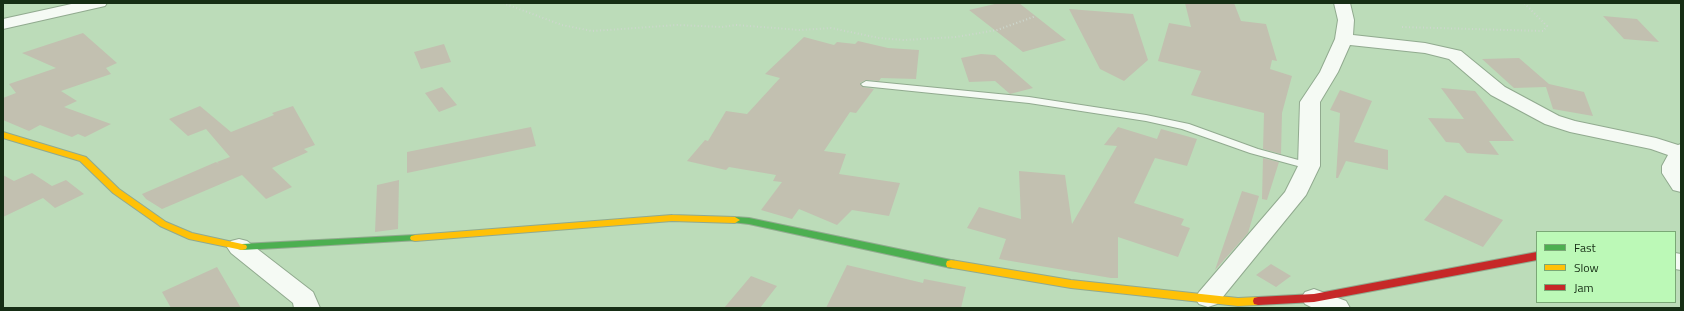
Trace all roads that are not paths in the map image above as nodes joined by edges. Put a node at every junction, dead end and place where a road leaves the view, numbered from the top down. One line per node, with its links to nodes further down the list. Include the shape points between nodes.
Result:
1 (100, 3): 3 (street)
2 (1342, 3): 4 (street, via 1346,20)
3 (3, 24)
4 (1344, 39): 7 (street, via 1425,48 1455,55 1498,91 1552,120); 8 (street, via 1329,72 1310,102)
5 (866, 84): 8 (lane, via 1029,100 1146,118 1184,126 1254,151)
6 (3, 135): 10 (street, via 83,159 116,191 163,224 189,236)
7 (1680, 151): 9 (street, via 1673,166 1673,173)
8 (1309, 166): 12 (street, via 1294,195)
9 (1681, 185)
10 (239, 247): 12 (street, via 372,242 672,218 720,218 749,221 948,264 1071,284); 14 (street, via 304,298)
11 (1536, 256): 13 (street)
12 (1208, 298): 13 (street, via 1238,302)
13 (1314, 298): 15 (street)
14 (307, 308)
15 (1337, 308)

